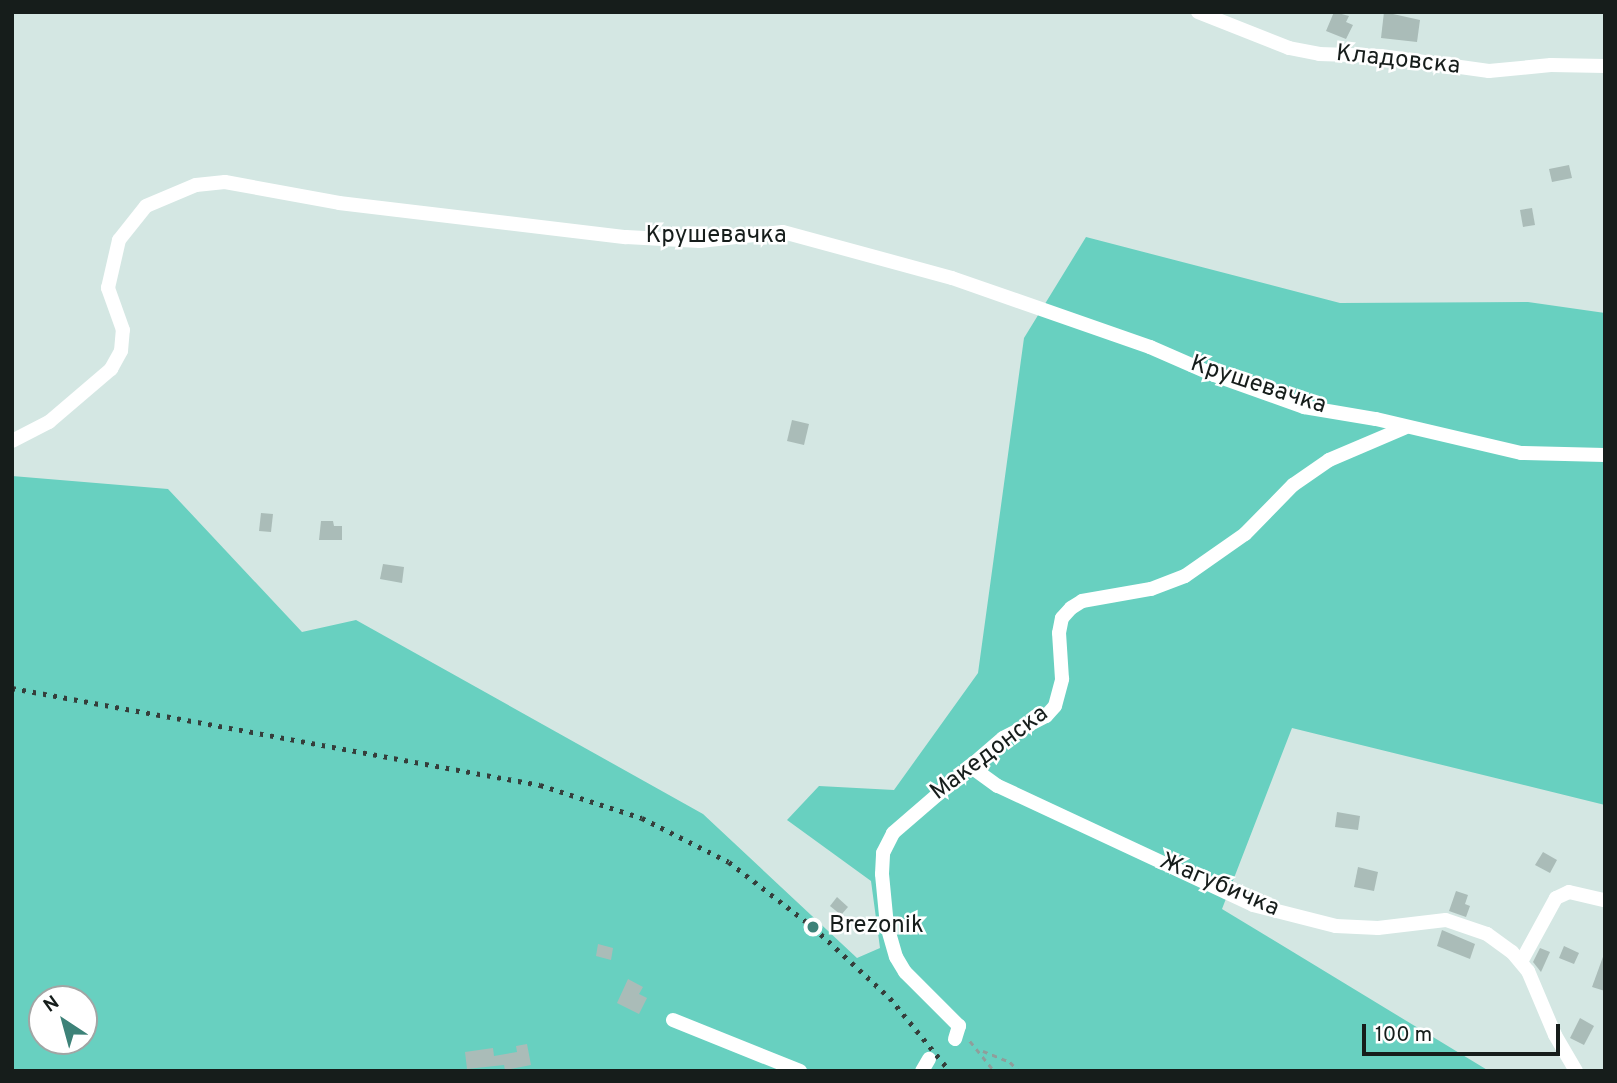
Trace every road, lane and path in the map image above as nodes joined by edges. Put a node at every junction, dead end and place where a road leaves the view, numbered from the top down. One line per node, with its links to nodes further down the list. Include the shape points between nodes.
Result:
1 (1198, 12): 2 (street, Кладовска, via 1289,48 1319,54 1381,55 1489,71)
2 (1605, 66)
3 (1404, 428): 4 (street, Крушевачка, via 1304,407 952,278 783,232 701,241 626,237 339,203 225,182 196,185 146,206 119,240 108,288 123,330 121,351 111,369 49,422); 5 (street, Крушевачка, via 1521,453); 6 (street, Македонска, via 1329,460 1293,485 1245,534 1185,576 1151,589 1082,601 1071,608 1062,618 1059,633 1062,679 1055,706 1046,716 1003,738)
4 (12, 441)
5 (1605, 455)
6 (970, 766): 8 (street, Жагубичка, via 998,786 1253,905 1336,926 1460,922 1488,934); 10 (street, Македонска, via 893,833 883,853 887,926 896,957 905,972 951,1017)
7 (1605, 900): 8 (street, via 1569,892 1556,898)
8 (1521, 962): 15 (street, Жагубичка)
9 (673, 1020): 12 (street)
10 (957, 1035): 11 (path)
11 (981, 1050): 13 (path); 14 (path)
12 (800, 1071)
13 (994, 1071)
14 (1020, 1071)
15 (1576, 1071)

